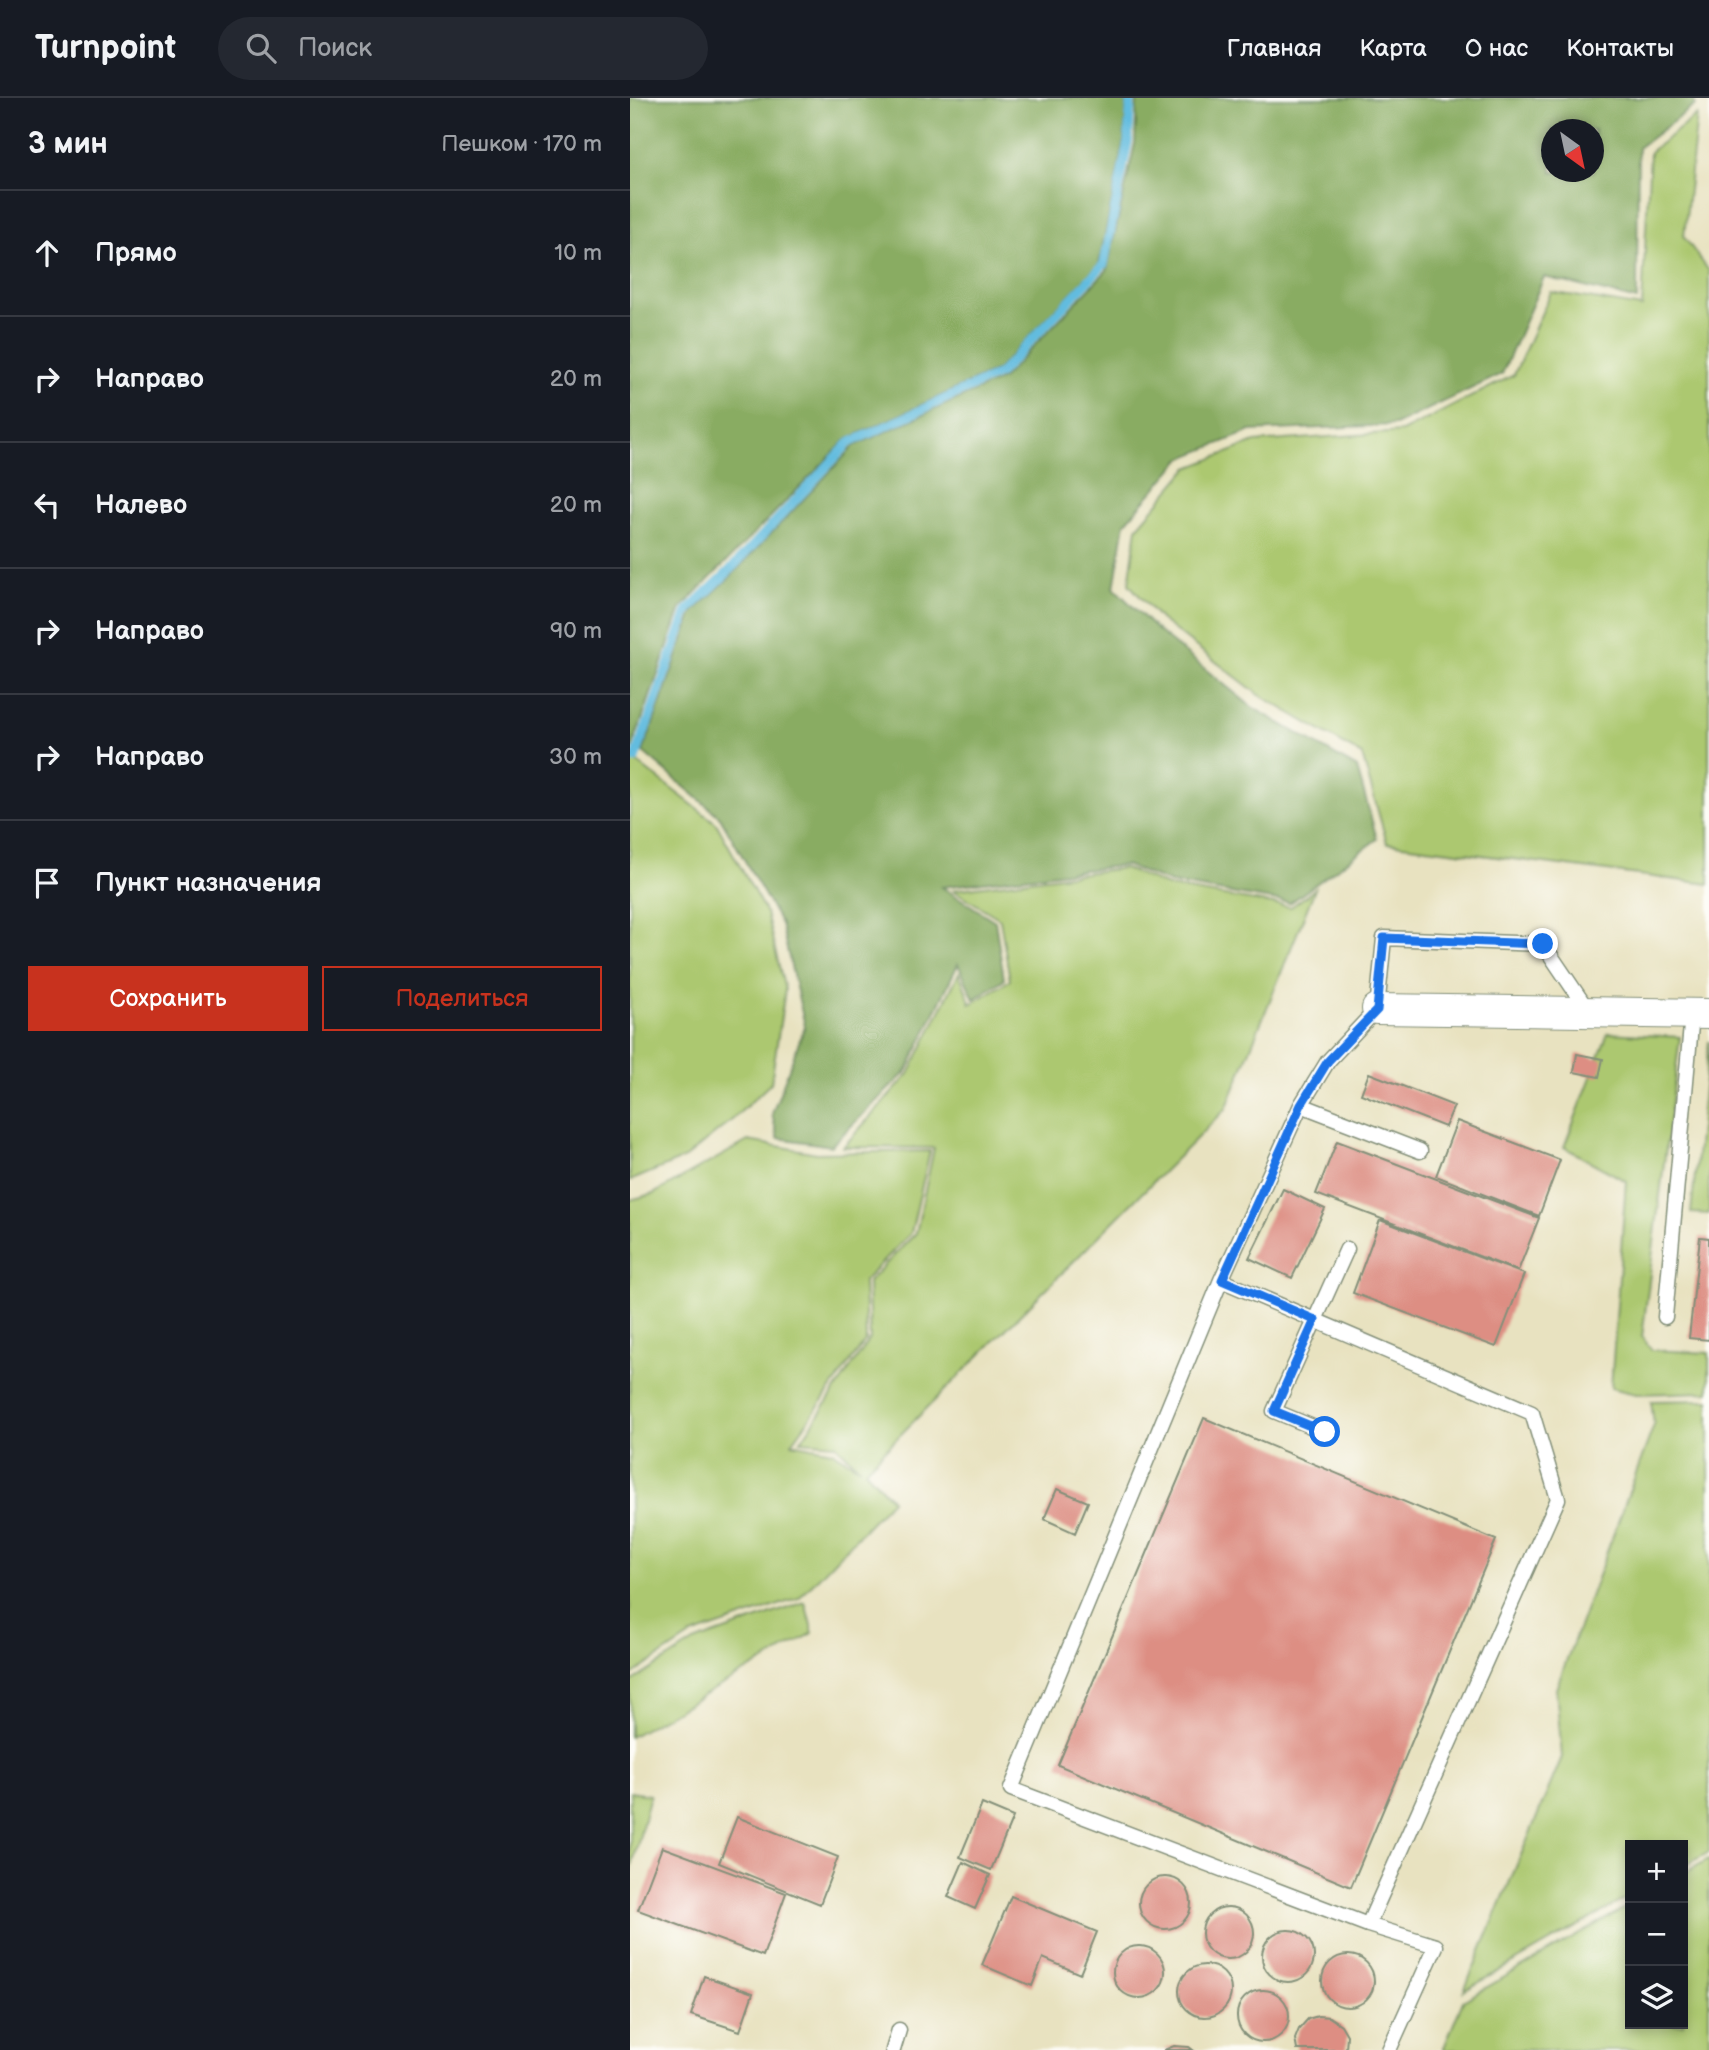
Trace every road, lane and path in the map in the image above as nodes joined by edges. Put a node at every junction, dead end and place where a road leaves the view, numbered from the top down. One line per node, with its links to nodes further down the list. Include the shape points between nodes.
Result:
1 (1377, 1010): 2 (street); 2 (lane, via 1384,938 1543,944); 4 (lane, via 1328,1061)
2 (1590, 1013): 3 (street)
3 (1700, 1014): 8 (lane)
4 (1301, 1105): 5 (lane); 7 (lane)
5 (1420, 1151)
6 (1347, 1249): 9 (lane)
7 (1222, 1280): 9 (lane); 11 (lane, via 1012,1789)
8 (1665, 1317)
9 (1315, 1320): 10 (lane, via 1274,1411); 11 (lane, via 1532,1413 1558,1499)
10 (1325, 1432)
11 (1368, 1926): 14 (lane, via 1436,1946)
12 (899, 2030): 13 (lane)
13 (893, 2050)
14 (1389, 2050)

